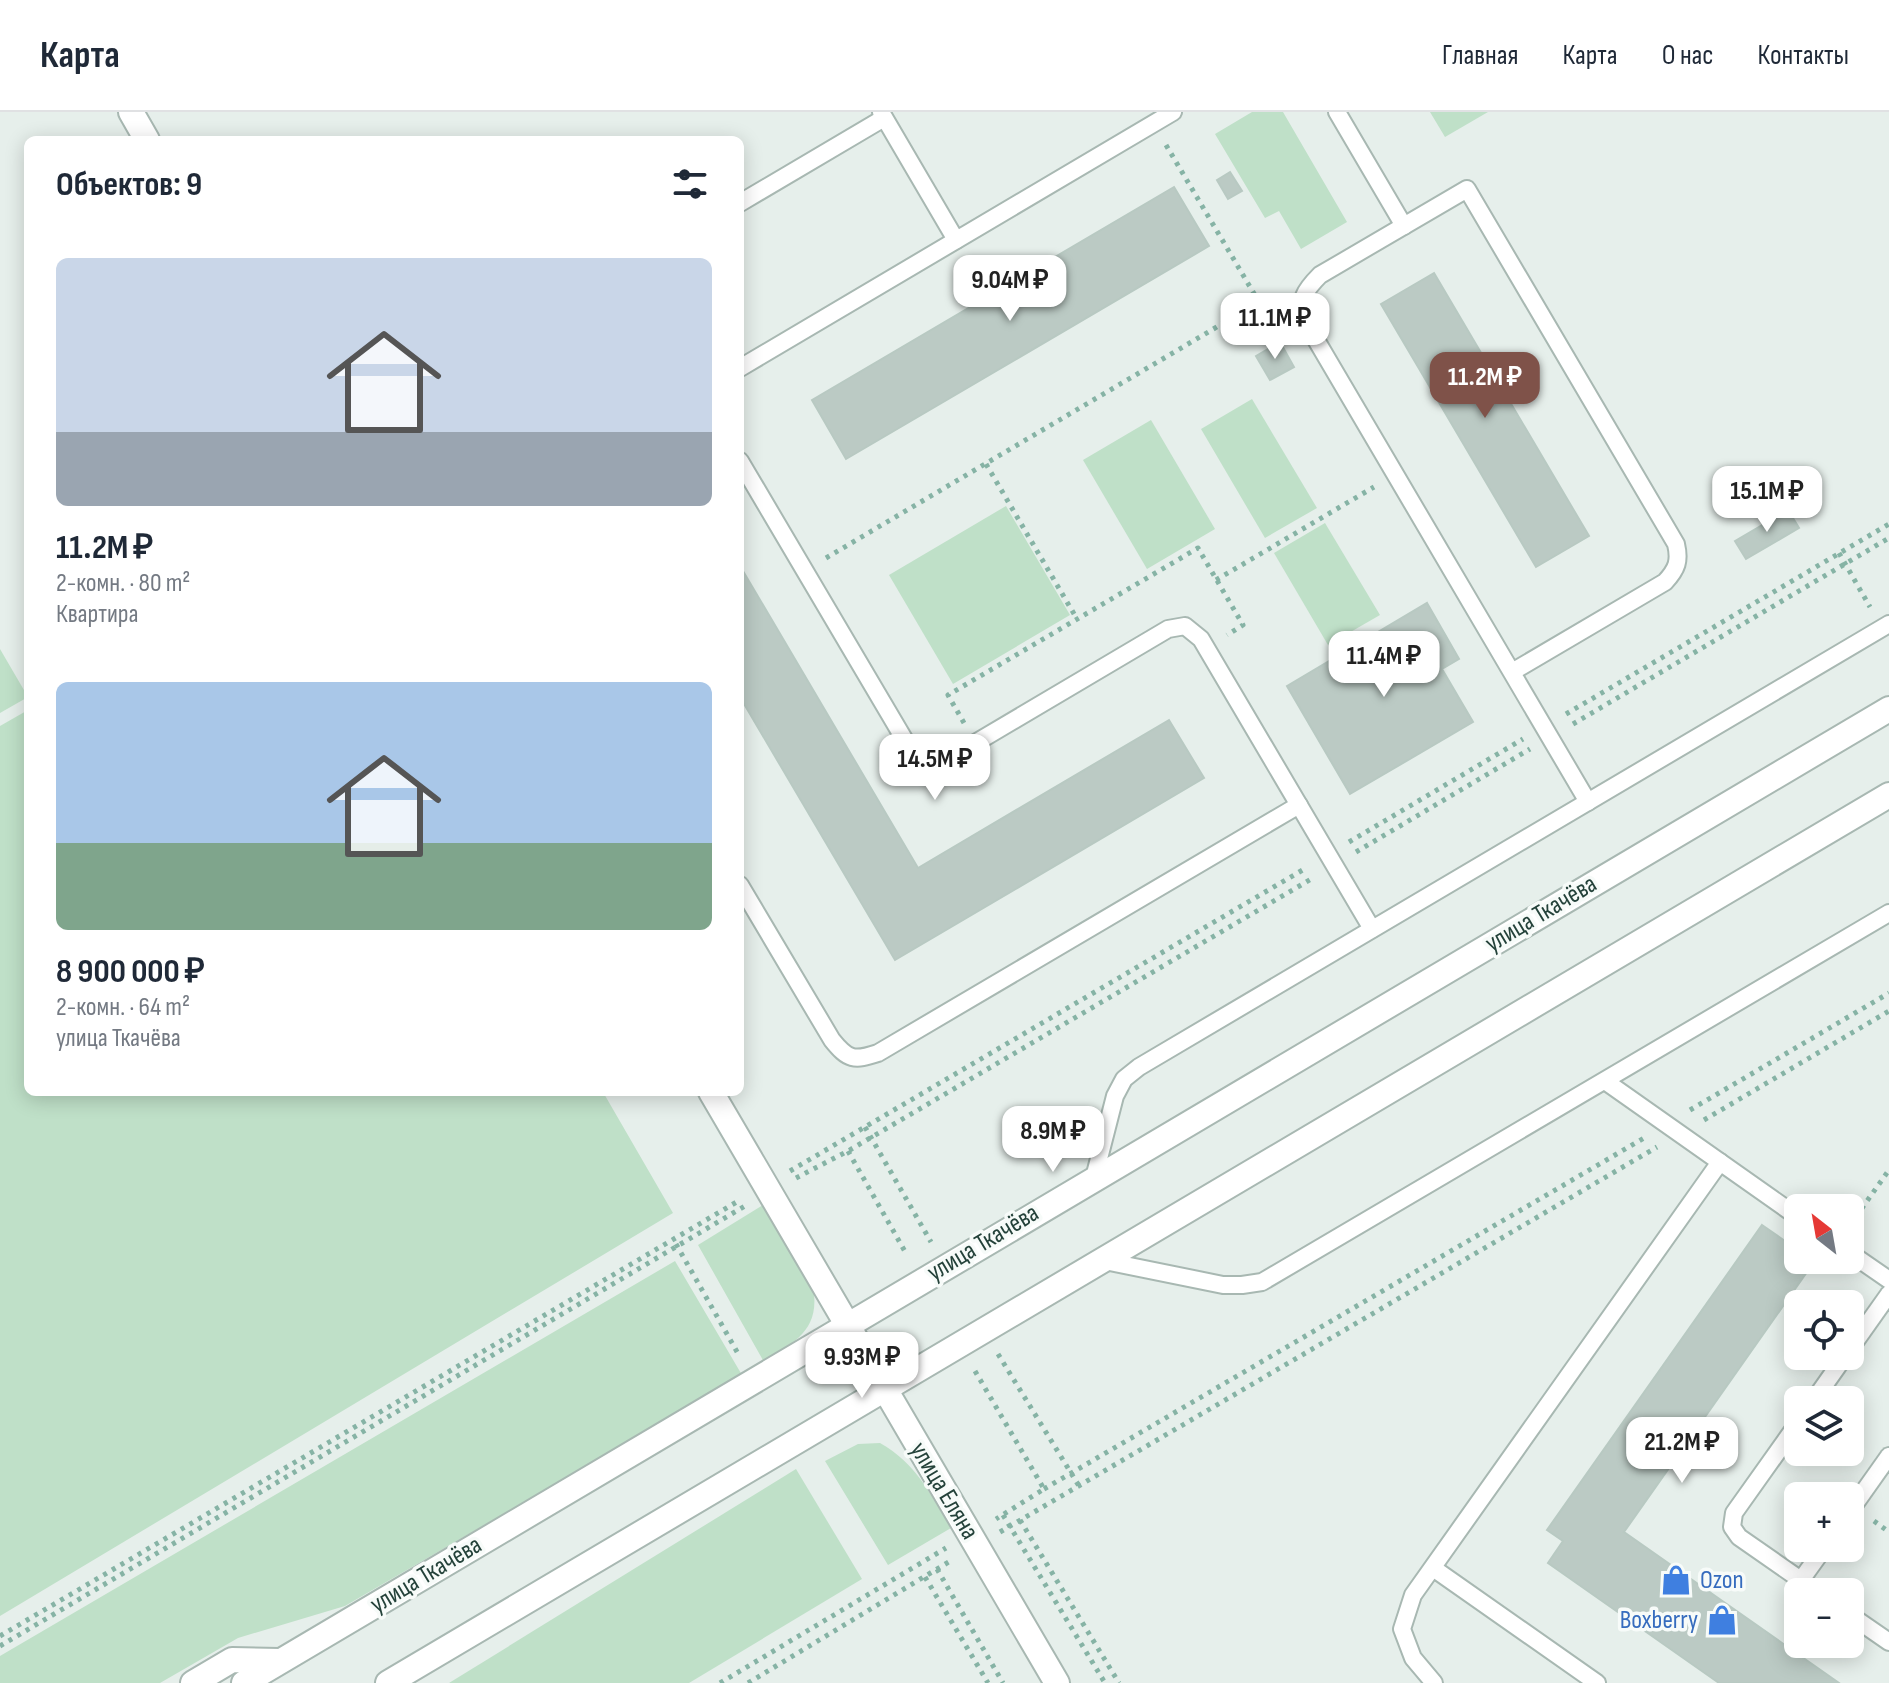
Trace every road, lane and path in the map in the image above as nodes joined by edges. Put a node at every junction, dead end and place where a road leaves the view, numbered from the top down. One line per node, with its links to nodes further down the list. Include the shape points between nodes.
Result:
1 (131, 112): 6 (street)
2 (1173, 112): 5 (lane)
3 (1337, 112): 8 (lane)
4 (883, 115): 7 (lane); 9 (lane)
5 (1154, 123): 9 (lane); 11 (path)
6 (145, 136)
7 (744, 201)
8 (1404, 226): 10 (lane); 26 (lane, via 1467,189 1676,544 1679,558 1665,582)
9 (956, 240): 12 (lane)
10 (1305, 289): 11 (path); 15 (lane, via 1300,304 1305,321)
11 (1259, 302): 13 (path)
12 (744, 366)
13 (986, 464): 20 (path); 23 (path)
14 (744, 468): 20 (lane)
15 (1396, 475): 21 (path); 26 (lane)
16 (1889, 524): 18 (path)
17 (1889, 538): 19 (path)
18 (1839, 553): 19 (path); 28 (path)
19 (1845, 564): 22 (path); 28 (path)
20 (805, 570): 29 (lane, via 910,749 935,761)
21 (1216, 580): 23 (path, via 1198,548); 25 (path, via 1243,625)
22 (1873, 611)
23 (1077, 619): 29 (path, via 948,695)
24 (1889, 624): 31 (lane)
25 (1206, 647): 29 (lane, via 1185,626 1168,629); 32 (lane)
26 (1512, 672): 28 (lane)
27 (1889, 709): 49 (street, улица Ткачёва)
28 (1547, 732): 31 (lane); 33 (path); 33 (path)
29 (976, 742)
30 (1889, 795): 54 (street)
31 (1588, 802): 36 (lane)
32 (1299, 805): 33 (lane); 34 (lane, via 860,1059 844,1055 832,1040)
33 (1331, 860): 36 (lane); 43 (path); 45 (path)
34 (744, 892)
35 (1889, 913): 39 (lane)
36 (1372, 929): 49 (lane, via 1124,1079)
37 (1889, 993): 41 (path)
38 (1889, 1011): 42 (path)
39 (1605, 1081): 47 (lane); 54 (lane, via 1262,1282 1223,1285)
40 (713, 1096): 50 (street, улица Еляна)
41 (1685, 1113)
42 (1703, 1121)
43 (865, 1127): 45 (path); 50 (path)
44 (1648, 1135): 66 (path)
45 (871, 1137): 50 (path); 56 (path)
46 (1660, 1145): 67 (path)
47 (1720, 1162): 52 (lane); 76 (lane)
48 (1889, 1170): 51 (path)
49 (1094, 1178): 56 (street, улица Ткачёва)
50 (768, 1188): 53 (path); 59 (street, улица Еляна)
51 (1864, 1205)
52 (1784, 1207)
53 (675, 1243): 62 (path); 81 (path); 83 (path)
54 (1100, 1260): 61 (street)
55 (1864, 1263): 57 (lane)
56 (945, 1266): 59 (street, улица Ткачёва)
57 (1889, 1280)
58 (1889, 1294): 60 (lane)
59 (848, 1324): 62 (street, улица Ткачёва); 63 (street, улица Еляна)
60 (1864, 1329)
61 (983, 1330): 63 (street); 66 (path)
62 (753, 1380): 84 (street, улица Ткачёва)
63 (883, 1389): 87 (street); 92 (street, улица Еляна)
64 (1784, 1443): 79 (lane, via 1734,1513 1732,1527)
65 (1889, 1456): 69 (lane)
66 (1072, 1473): 67 (path); 68 (path)
67 (1079, 1486): 71 (path)
68 (1044, 1489)
69 (1864, 1491)
70 (1003, 1515): 72 (path)
71 (1020, 1520): 72 (path); 94 (path)
72 (1010, 1526): 73 (path); 93 (path)
73 (996, 1535)
74 (953, 1544): 88 (path)
75 (959, 1556): 77 (path)
76 (1433, 1568): 95 (lane, via 1413,1595 1402,1629 1413,1658); 96 (lane)
77 (937, 1569): 78 (path); 91 (path)
78 (925, 1577): 89 (path); 90 (path)
79 (1798, 1578)
80 (1864, 1625): 82 (lane)
81 (0, 1636)
82 (1889, 1642)
83 (0, 1646)
84 (282, 1661): 85 (street, via 232,1660); 86 (street, улица Ткачёва)
85 (193, 1683)
86 (244, 1683)
87 (388, 1683)
88 (720, 1683)
89 (748, 1683)
90 (988, 1683)
91 (1003, 1683)
92 (1057, 1683)
93 (1105, 1683)
94 (1119, 1683)
95 (1434, 1683)
96 (1597, 1683)

